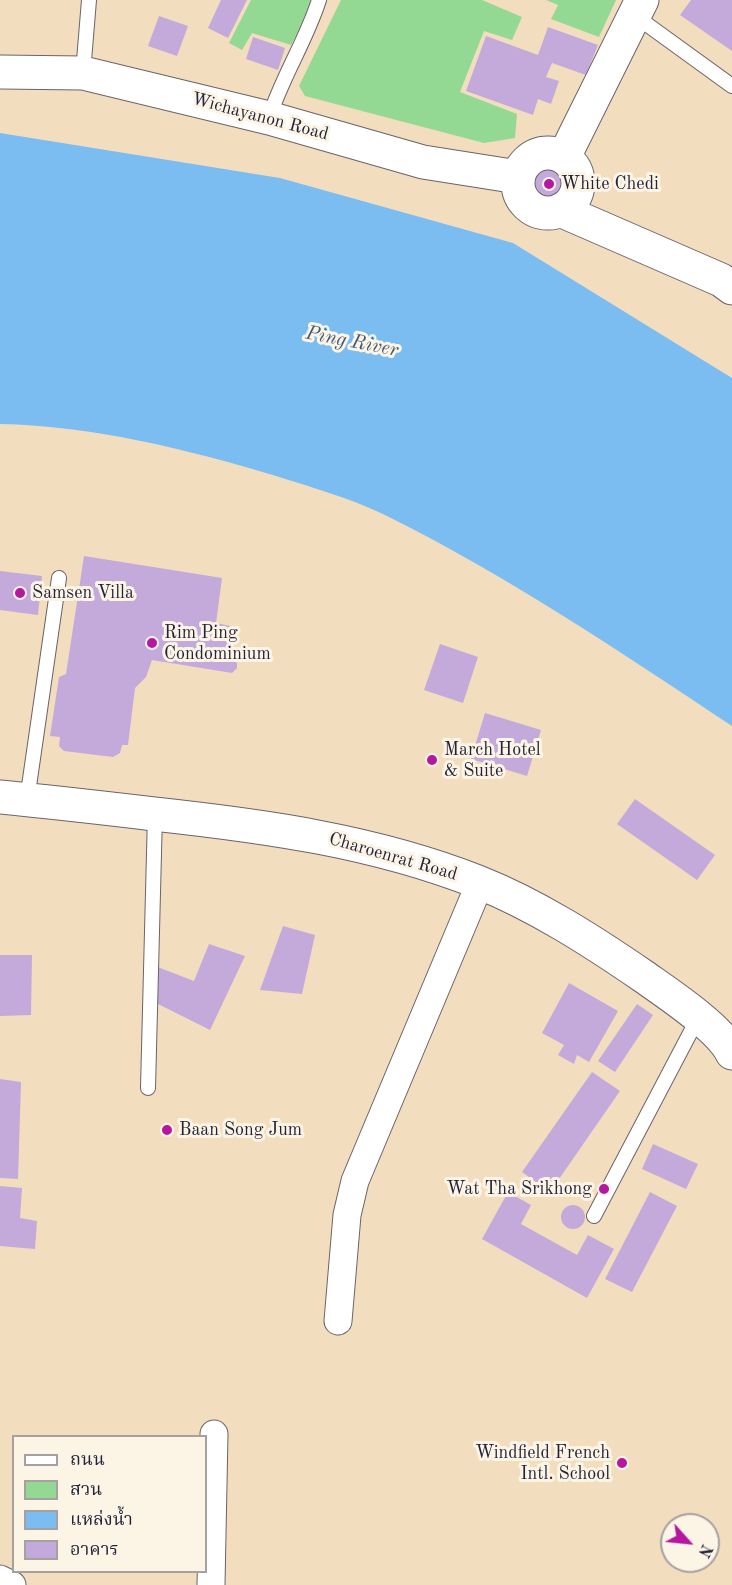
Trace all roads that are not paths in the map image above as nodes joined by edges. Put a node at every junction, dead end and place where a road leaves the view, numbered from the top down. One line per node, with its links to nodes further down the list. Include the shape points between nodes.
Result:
1 (89, 0): 5 (lane)
2 (319, 0): 7 (lane)
3 (638, 7): 6 (lane); 8 (street)
4 (0, 72): 5 (street, Wichayanon Road)
5 (83, 73): 7 (street, Wichayanon Road)
6 (732, 86)
7 (269, 118): 9 (street, Wichayanon Road, via 423,162)
8 (564, 157): 9 (street, via 545,153 533,157); 10 (street, via 575,170 577,185 572,200)
9 (518, 177): 10 (street, via 520,196 532,208 549,213)
10 (560, 210): 11 (street)
11 (728, 278)
12 (58, 578): 13 (lane)
13 (13, 798): 14 (street, Charoenrat Road)
14 (155, 814): 15 (street, Charoenrat Road, via 308,834 433,865); 18 (lane)
15 (480, 883): 16 (street, Charoenrat Road, via 549,916 614,956); 20 (street, via 355,1181 347,1215)
16 (698, 1018): 17 (street, Charoenrat Road); 19 (lane)
17 (730, 1043)
18 (148, 1088)
19 (594, 1216)
20 (338, 1321)
21 (214, 1434): 24 (street)
22 (0, 1579): 23 (street)
23 (12, 1585)
24 (211, 1585)

